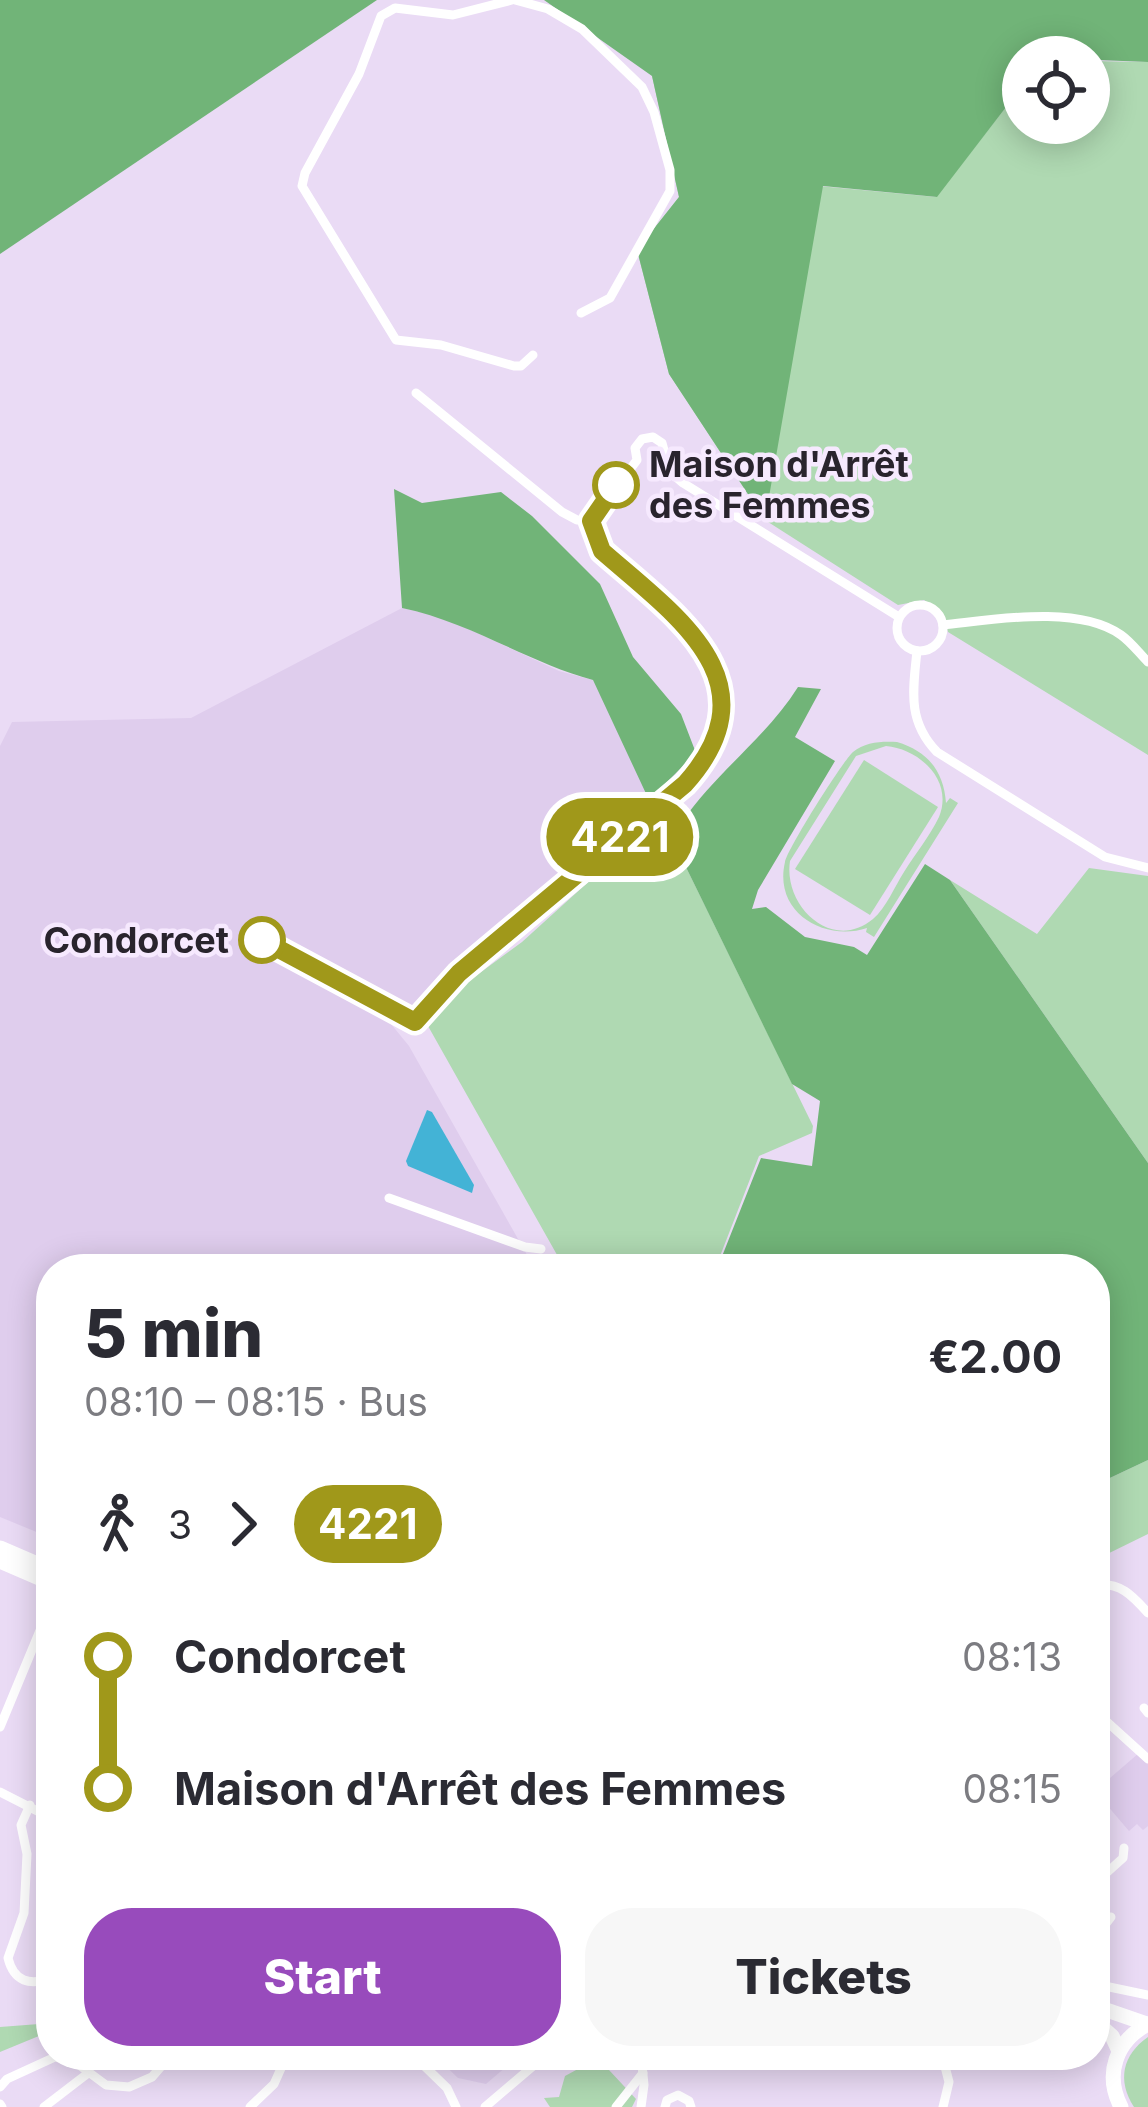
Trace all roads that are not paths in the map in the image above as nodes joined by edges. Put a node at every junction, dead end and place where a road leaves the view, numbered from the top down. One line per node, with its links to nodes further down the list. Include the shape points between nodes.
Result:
1 (513, 0): 2 (street, via 564,16 631,75 650,100 670,170 670,191 610,298); 3 (street, via 452,15 395,8 381,16 302,186 396,340 514,366)
2 (581, 314)
3 (532, 355)
4 (416, 393): 7 (street, via 562,512)
5 (638, 460): 6 (street); 6 (street, via 638,443 653,437 665,448); 7 (street)
6 (660, 463): 9 (street)
7 (591, 521): 8 (street, via 602,551)
8 (644, 587)
9 (899, 617): 10 (street, via 928,607); 11 (street, via 899,638)
10 (943, 625): 11 (street, via 934,646); 12 (street, via 1082,620 1119,633)
11 (917, 651): 13 (street, via 913,708 937,752 1105,857)
12 (1148, 662)
13 (1148, 868)
14 (459, 973): 15 (street)
15 (415, 1022)
16 (388, 1198): 17 (street)
17 (541, 1249)
18 (0, 1548): 20 (main road)
19 (0, 1562): 21 (main road)
20 (36, 1564)
21 (36, 1577)
22 (1110, 1584): 23 (street)
23 (1148, 1612)
24 (36, 1640): 26 (street)
25 (1110, 1725): 27 (street)
26 (0, 1727)
27 (1148, 1759)
28 (0, 1792): 29 (street)
29 (30, 1805): 30 (street); 33 (street, via 21,1825 24,1913 8,1958 14,1974)
30 (36, 1809)
31 (1124, 1848): 32 (street)
32 (1110, 1869)
33 (36, 1984)
34 (1110, 1987): 35 (street)
35 (1148, 1995)
36 (1110, 2011): 37 (main road)
37 (1148, 2024): 39 (main road)
38 (1110, 2034): 39 (main road)
39 (1119, 2051): 51 (main road)
40 (36, 2066): 49 (street)
41 (83, 2070): 48 (street)
42 (160, 2070): 48 (street, via 134,2086)
43 (280, 2070): 54 (street)
44 (428, 2070): 55 (street)
45 (528, 2070): 56 (street)
46 (946, 2070): 59 (street)
47 (642, 2071): 50 (street); 57 (street)
48 (87, 2074): 53 (street)
49 (0, 2087)
50 (642, 2104): 52 (street)
51 (1116, 2104)
52 (664, 2106): 58 (street, via 678,2095)
53 (44, 2107)
54 (250, 2107)
55 (456, 2107)
56 (485, 2107)
57 (616, 2107)
58 (691, 2107)
59 (943, 2107)

